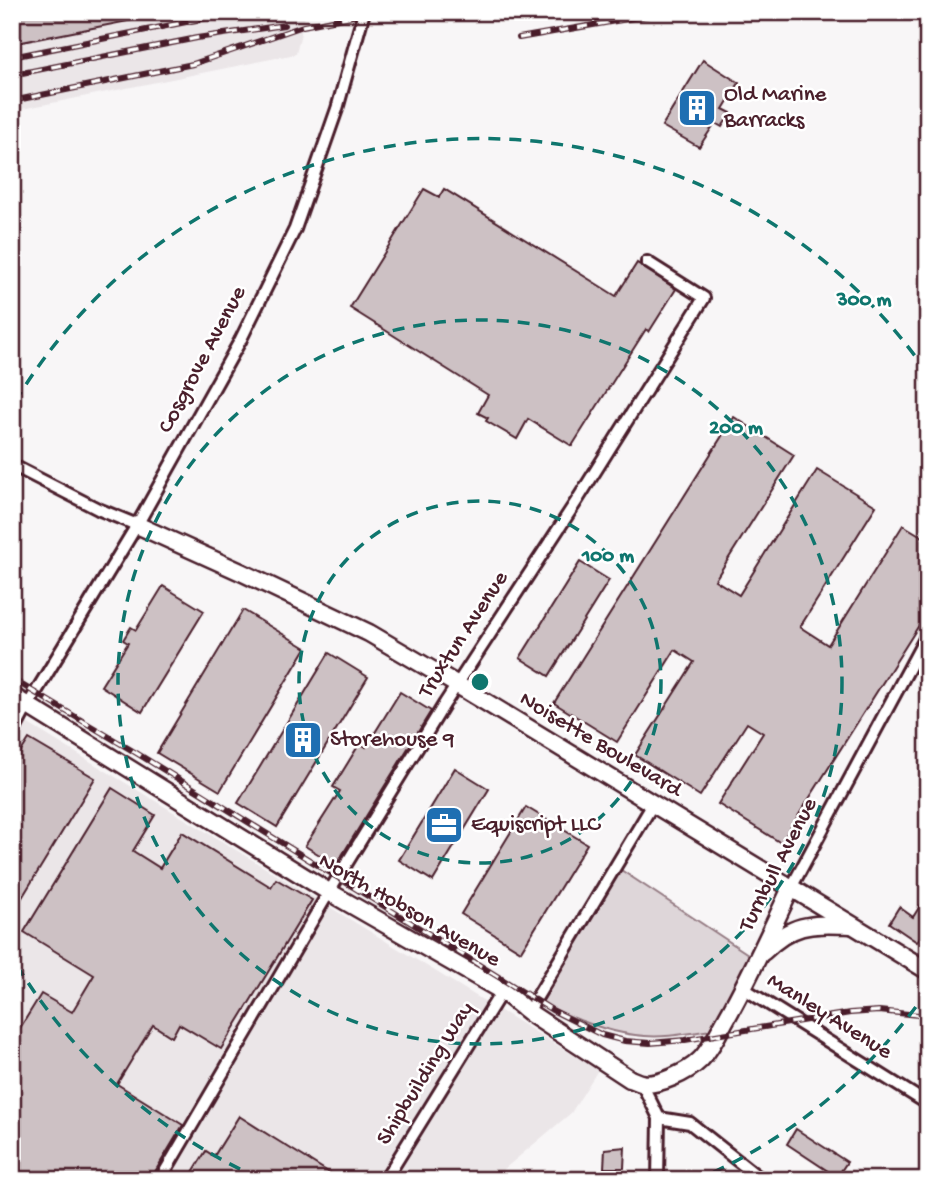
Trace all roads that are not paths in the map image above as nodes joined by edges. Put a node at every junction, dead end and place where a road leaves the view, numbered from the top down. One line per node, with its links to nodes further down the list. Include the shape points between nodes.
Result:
1 (364, 12): 4 (street, Cosgrove Avenue, bridge, via 337,109 295,229 240,341)
2 (647, 262): 6 (street, Truxtun Avenue, via 704,298)
3 (12, 465): 4 (street, Noisette Boulevard)
4 (137, 525): 6 (street, Noisette Boulevard, via 369,633); 8 (street, Cosgrove Avenue)
5 (928, 633): 11 (street, Turnbull Avenue)
6 (456, 684): 10 (street, Noisette Boulevard); 12 (street, Truxtun Avenue)
7 (12, 696): 8 (street, North Hobson Avenue)
8 (28, 705): 9 (street, Cosgrove Avenue); 12 (street, North Hobson Avenue)
9 (12, 734)
10 (653, 804): 11 (street, Noisette Boulevard); 18 (street)
11 (791, 888): 13 (street, Noisette Boulevard); 14 (street, Turnbull Avenue)
12 (329, 892): 17 (street, North Hobson Avenue); 22 (street, Truxtun Avenue)
13 (852, 925): 14 (street, via 805,925); 15 (street, Noisette Boulevard)
14 (759, 956): 16 (street, Turnbull Avenue)
15 (928, 971)
16 (743, 988): 19 (street, Turnbull Avenue, via 701,1060 670,1078); 20 (street, Manley Avenue)
17 (502, 991): 18 (street, North Hobson Avenue); 23 (street, Shipbuilding Way)
18 (528, 1012): 19 (street, North Hobson Avenue)
19 (642, 1084): 21 (street)
20 (928, 1104)
21 (659, 1118): 24 (street); 25 (street, via 690,1123)
22 (160, 1180)
23 (386, 1180)
24 (658, 1180)
25 (762, 1180)

